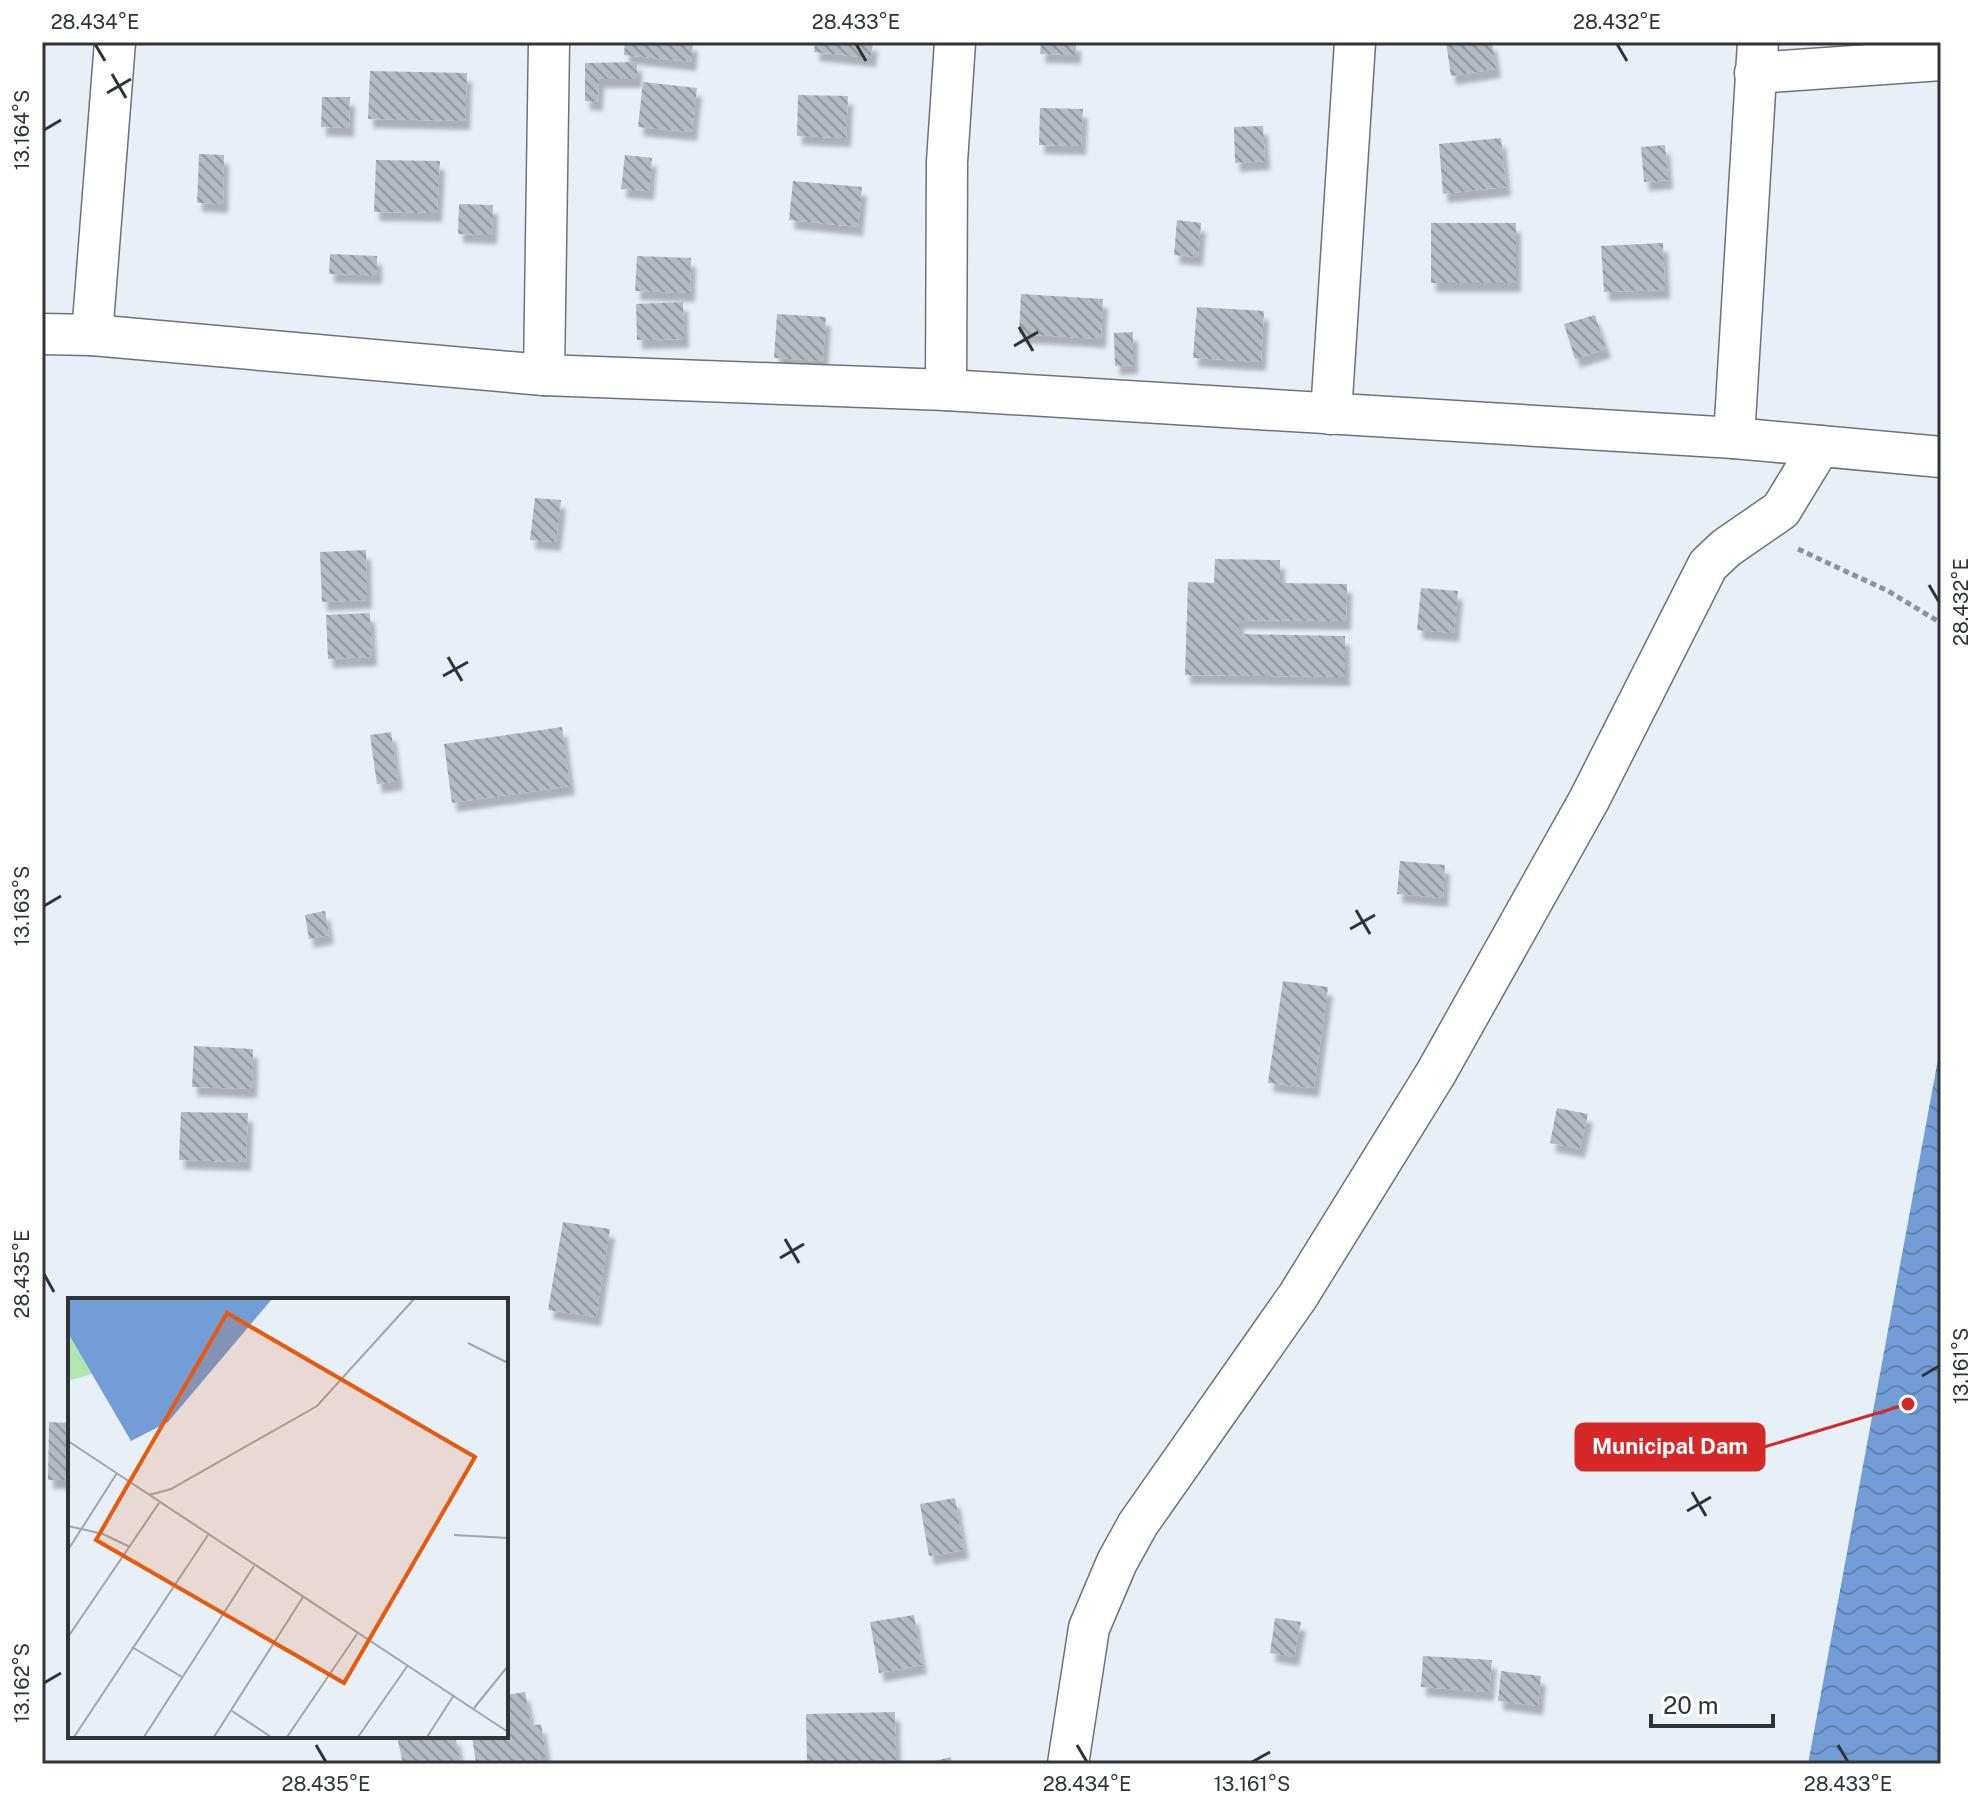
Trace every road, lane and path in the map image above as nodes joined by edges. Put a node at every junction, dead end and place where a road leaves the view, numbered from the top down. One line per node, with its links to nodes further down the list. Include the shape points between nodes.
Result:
1 (115, 42): 8 (street)
2 (549, 42): 9 (street)
3 (955, 42): 10 (street, via 947,162)
4 (1355, 42): 11 (street)
5 (1757, 57): 6 (street); 12 (street)
6 (1941, 60)
7 (42, 334): 8 (street)
8 (92, 335): 9 (street)
9 (544, 375): 10 (street)
10 (946, 390): 11 (street)
11 (1331, 414): 12 (street)
12 (1734, 438): 13 (street)
13 (1820, 446): 14 (street); 15 (street, via 1781,510)
14 (1941, 457)
15 (1751, 533): 16 (path, via 1813,554); 17 (street, via 1708,565 1589,800 1436,1073 1298,1296 1138,1524 1089,1628)
16 (1941, 623)
17 (1068, 1764)

